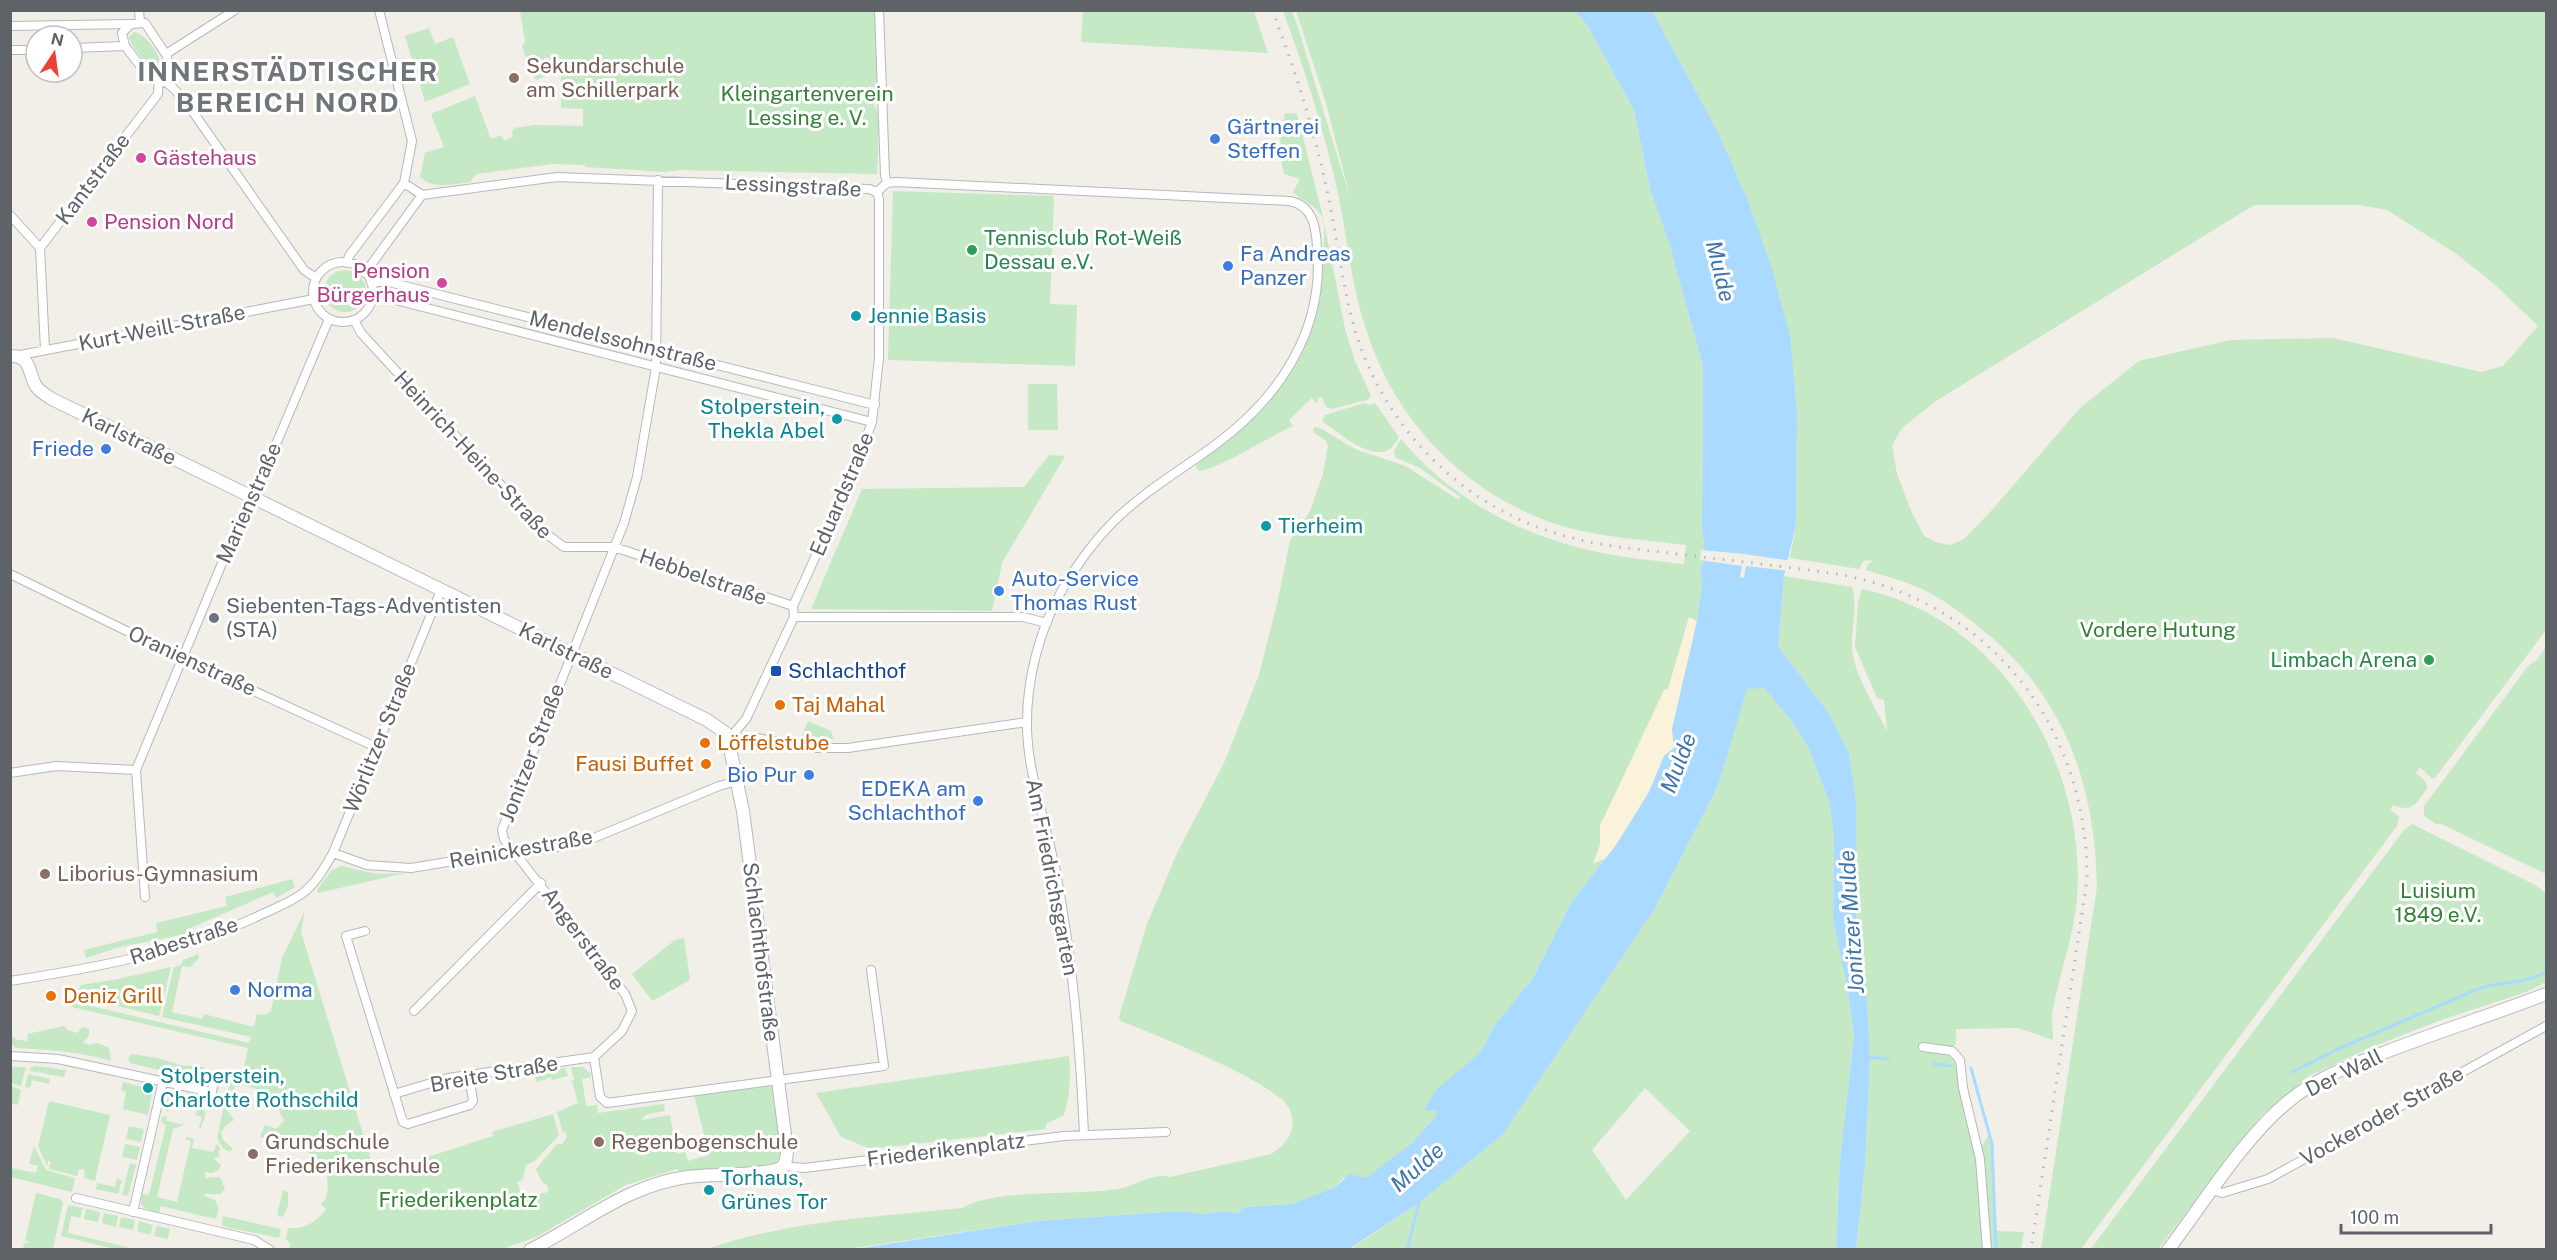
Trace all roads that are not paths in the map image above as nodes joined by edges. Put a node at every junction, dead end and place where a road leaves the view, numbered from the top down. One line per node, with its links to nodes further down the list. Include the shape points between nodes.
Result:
1 (139, 10): 5 (street)
2 (235, 10): 10 (street)
3 (379, 10): 13 (street, via 412,141)
4 (879, 10): 14 (street)
5 (141, 22): 6 (street); 10 (street)
6 (131, 24): 7 (street); 8 (street, via 122,33)
7 (10, 26)
8 (125, 46): 9 (street); 11 (street, via 148,76)
9 (84, 48)
10 (166, 54): 11 (street, Kantstraße, via 168,68)
11 (159, 77): 19 (street, Kantstraße, via 158,94); 22 (street, via 188,105 304,270)
12 (658, 180): 15 (street, Lessingstraße); 16 (street, Lessingstraße, via 557,177); 29 (street, Jonitzer Straße)
13 (404, 183): 16 (street); 20 (street)
14 (887, 183): 15 (street, Lessingstraße); 17 (street, Lessingstraße)
15 (877, 192): 32 (street, Eduardstraße, via 880,329)
16 (422, 195): 21 (street)
17 (1290, 201): 40 (street, Am Friedrichsgarten, via 1303,205 1312,219 1318,264 1312,313 1294,359 1269,397 1242,423 1114,521 1076,568)
18 (10, 215): 19 (street)
19 (40, 248): 28 (street)
20 (347, 263): 21 (street); 22 (street, via 329,265)
21 (365, 273): 23 (street)
22 (316, 278): 25 (street)
23 (371, 282): 24 (street); 29 (street, Mendelssohnstraße, via 389,282)
24 (372, 297): 27 (street, via 366,311); 31 (street, Mendelssohnstraße)
25 (314, 299): 26 (street); 28 (street, Kurt-Weill-Straße)
26 (328, 319): 27 (street); 34 (street, Marienstraße)
27 (354, 320): 35 (street, Heinrich-Heine-Straße, via 361,333 549,538 564,547)
28 (45, 349): 30 (street, Kurt-Weill-Straße)
29 (655, 350): 31 (street, Jonitzer Straße); 32 (street, Mendelssohnstraße)
30 (13, 356): 34 (main road, Karlstraße, via 28,363 36,386 47,396)
31 (656, 367): 33 (street, Mendelssohnstraße); 35 (street, Jonitzer Straße, via 637,477)
32 (875, 405): 33 (street, Eduardstraße)
33 (872, 422): 38 (street, Eduardstraße)
34 (252, 498): 37 (main road, Karlstraße); 42 (street, Marienstraße)
35 (614, 547): 38 (street, Hebbelstraße); 41 (street, Jonitzer Straße)
36 (10, 573): 42 (street, Oranienstraße)
37 (441, 590): 41 (main road, Karlstraße); 45 (street, Wörlitzer Straße)
38 (793, 606): 39 (street)
39 (795, 617): 40 (street, via 1023,617); 44 (street, via 747,718)
40 (1047, 623): 43 (street, Am Friedrichsgarten, via 1033,675)
41 (571, 653): 44 (main road, Karlstraße, via 717,725); 49 (street, Jonitzer Straße, via 505,819 504,839)
42 (183, 658): 45 (street, Oranienstraße); 46 (street, Marienstraße)
43 (1027, 722): 44 (street, via 848,748 809,748 757,738); 68 (street, Am Friedrichsgarten, via 1031,763 1054,860 1068,946)
44 (729, 739): 48 (main road, Schlachthofstraße)
45 (376, 747): 50 (street, Wörlitzer Straße)
46 (136, 770): 47 (street, via 56,766); 52 (street, Marienstraße)
47 (10, 773)
48 (737, 782): 49 (street, Reinickestraße, via 589,840); 63 (main road, Schlachthofstraße)
49 (514, 851): 50 (street, Reinickestraße, via 411,868 367,865); 51 (street, Angerstraße)
50 (333, 853): 55 (street, Rabestraße, via 304,892 200,940 87,969)
51 (541, 883): 57 (street); 61 (street, Angerstraße, via 625,994 632,1011 622,1031)
52 (145, 897)
53 (365, 931): 66 (street, via 346,936)
54 (871, 970): 63 (street, via 884,1066)
55 (10, 981)
56 (2547, 994): 70 (main road, Der Wall, via 2444,1029 2315,1083 2266,1123)
57 (414, 1011)
58 (2547, 1026): 70 (street, Vockeroder Straße, via 2268,1179 2222,1193)
59 (1923, 1047): 75 (street, via 1953,1051 1960,1060 1980,1159)
60 (10, 1056): 65 (street, via 58,1059)
61 (594, 1056): 62 (street, Breite Straße); 63 (street, via 600,1097 608,1103)
62 (469, 1075): 66 (street, Breite Straße); 66 (street, via 473,1101 470,1105 408,1124 403,1122)
63 (778, 1080): 69 (main road, Schlachthofstraße, via 787,1150)
64 (214, 1081): 65 (street, via 212,1092)
65 (163, 1082): 72 (street)
66 (394, 1094)
67 (1166, 1132): 68 (street, Friederikenplatz)
68 (1084, 1134): 69 (street, Friederikenplatz, via 804,1168)
69 (783, 1166): 74 (main road, Friederikenplatz, via 766,1172 684,1177 646,1187)
70 (2213, 1190): 76 (main road, Der Wall)
71 (76, 1198): 72 (street)
72 (133, 1212): 73 (street, via 254,1240)
73 (270, 1250)
74 (530, 1250)
75 (1987, 1250)
76 (2168, 1250)

